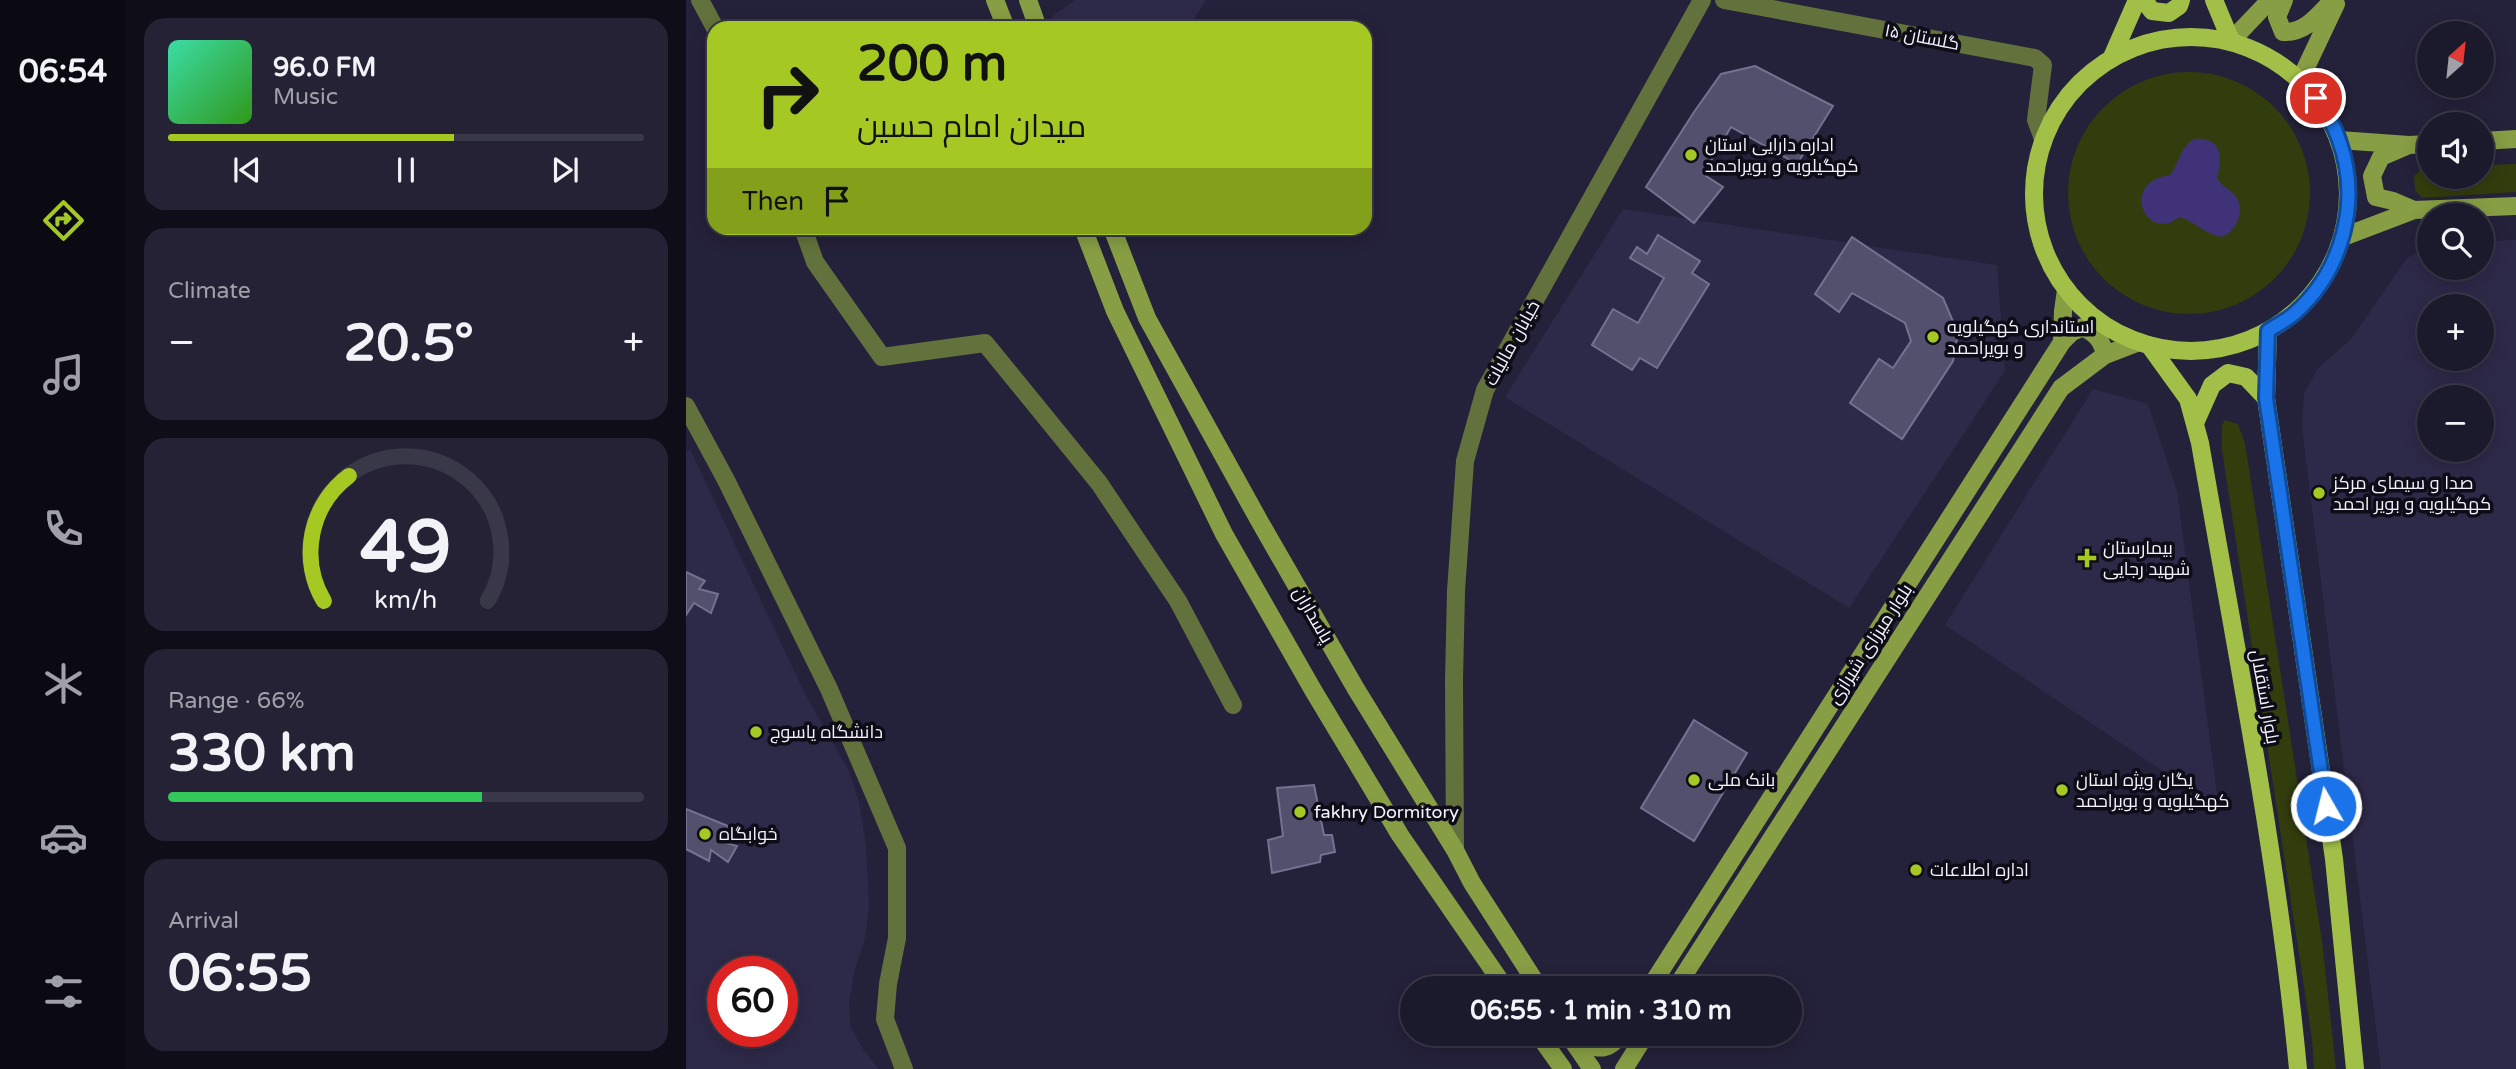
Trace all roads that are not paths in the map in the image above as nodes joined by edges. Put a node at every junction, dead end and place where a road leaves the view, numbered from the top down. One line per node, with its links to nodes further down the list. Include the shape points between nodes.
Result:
1 (700, 0): 13 (street)
2 (995, 0): 14 (main road)
3 (1028, 0): 15 (main road)
4 (1702, 0): 40 (street, خیابان مالیات, via 1485,390 1465,461 1456,591)
5 (1724, 0): 19 (street, گلستان ۱۵, via 2035,58 2043,65 2036,120)
6 (2137, 0): 17 (main road)
7 (2144, 0): 8 (main road, via 2152,11 2169,13)
8 (2181, 0)
9 (2214, 0): 16 (main road)
10 (2270, 0): 16 (main road)
11 (2284, 0): 12 (main road, via 2277,17 2283,32 2294,33)
12 (2335, 0): 18 (main road)
13 (711, 21)
14 (1003, 21)
15 (1036, 21)
16 (2231, 41): 17 (main road, via 2170,37); 18 (main road, via 2279,63)
17 (2112, 57): 19 (main road, via 2070,92)
18 (2300, 80): 21 (main road, via 2316,98)
19 (2043, 139): 31 (main road, via 2035,164 2035,217 2041,243)
20 (2516, 139): 22 (main road)
21 (2339, 140): 23 (main road); 30 (main road, via 2349,188)
22 (2494, 140)
23 (2409, 145): 24 (main road); 26 (main road, via 2381,157 2372,176 2376,197)
24 (2417, 145)
25 (2516, 206): 26 (main road)
26 (2414, 210): 30 (main road)
27 (805, 235): 39 (street, via 815,262 882,357 985,343 1098,483 1178,601)
28 (1086, 235): 42 (main road, پاسداران, via 1115,311 1224,534 1393,824)
29 (1115, 235): 40 (main road, پاسداران, via 1154,331 1342,665)
30 (2343, 237): 32 (main road, via 2315,292 2294,314)
31 (2066, 290): 33 (main road, بلوار میرزای شیرازی); 34 (main road, via 2106,327)
32 (2268, 331): 34 (main road, via 2240,344 2210,350 2179,351); 36 (main road)
33 (2062, 342): 35 (main road, via 2083,327 2094,332); 47 (main road, بلوار میرزای شیرازی)
34 (2144, 344): 35 (main road, بلوار میرزای شیرازی); 38 (main road, بلوار استقلال, via 2188,399)
35 (2105, 355): 48 (main road, بلوار میرزای شیرازی, via 2061,388)
36 (2266, 398): 38 (main road, via 2246,377 2228,373 2205,396); 59 (main road, via 2333,859)
37 (686, 406): 54 (street, via 830,689 897,848 897,938 885,1019)
38 (2194, 423): 58 (main road, بلوار استقلال, via 2272,860)
39 (1233, 705)
40 (1455, 850): 41 (main road, پاسداران)
41 (1472, 883): 42 (main road, via 1465,901 1456,902); 43 (main road, پاسداران)
42 (1441, 893): 44 (main road, پاسداران)
43 (1506, 935): 44 (main road, via 1494,927 1486,929 1479,937); 46 (main road, پاسداران)
44 (1481, 952): 45 (main road, پاسداران)
45 (1497, 976)
46 (1532, 976)
47 (1657, 976)
48 (1683, 976)
49 (1547, 1046): 55 (main road)
50 (1576, 1046): 56 (main road)
51 (1587, 1046): 52 (main road)
52 (1606, 1046)
53 (1638, 1046): 57 (main road)
54 (904, 1069)
55 (1563, 1069)
56 (1592, 1069)
57 (1624, 1069)
58 (2298, 1069)
59 (2355, 1069)

